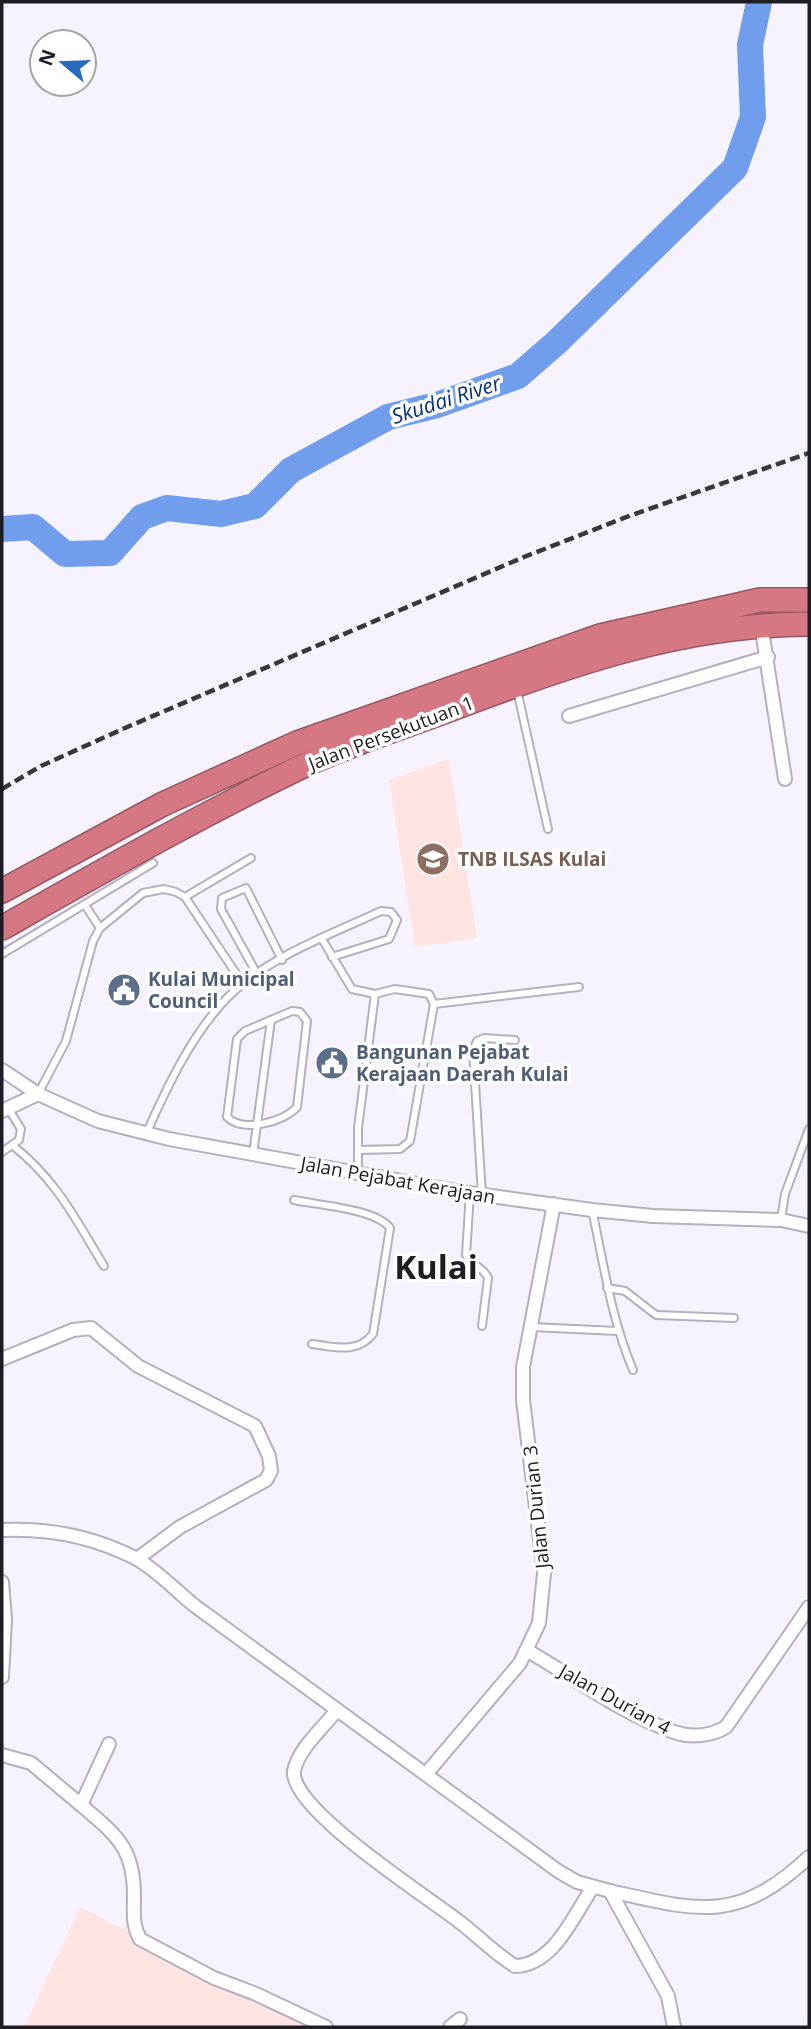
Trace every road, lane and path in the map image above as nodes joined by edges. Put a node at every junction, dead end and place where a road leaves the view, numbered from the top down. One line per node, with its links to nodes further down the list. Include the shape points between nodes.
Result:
1 (809, 600): 11 (highway, Jalan Persekutuan 1, via 760,600 600,636 297,743 163,804)
2 (761, 624): 3 (highway, Jalan Persekutuan 1); 4 (street); 5 (highway, Jalan Persekutuan 1, via 597,657)
3 (809, 624)
4 (768, 657): 6 (street); 7 (street)
5 (516, 685): 8 (lane); 14 (highway, Jalan Persekutuan 1, via 304,766 174,831)
6 (569, 716)
7 (785, 779)
8 (548, 829)
9 (251, 858): 12 (lane)
10 (153, 863): 13 (lane)
11 (2, 891)
12 (185, 897): 15 (lane, via 163,889 143,893); 21 (lane)
13 (85, 905): 15 (lane); 17 (lane)
14 (2, 928)
15 (100, 928): 28 (lane, via 66,1041)
16 (322, 939): 18 (lane); 18 (lane, via 381,911 391,912 397,920 389,939); 19 (lane)
17 (2, 954)
18 (332, 957): 23 (lane, via 352,989)
19 (282, 960): 20 (lane); 20 (lane, via 246,888 227,894 221,909)
20 (257, 974): 21 (lane)
21 (243, 984): 32 (lane, via 226,999 191,1048)
22 (579, 987): 24 (lane)
23 (375, 994): 24 (lane, via 395,989 429,994); 34 (lane)
24 (434, 1004): 34 (lane, via 410,1141 400,1149)
25 (271, 1020): 30 (lane); 30 (lane, via 240,1035 236,1044 228,1117 233,1123); 30 (lane, via 292,1012 306,1016 300,1101 292,1113)
26 (515, 1040): 38 (lane, via 484,1038 473,1051)
27 (2, 1070): 28 (street, Jalan Pejabat Kerajaan)
28 (38, 1094): 29 (street); 32 (street, Jalan Pejabat Kerajaan, via 98,1121)
29 (5, 1109): 33 (lane, via 21,1129 19,1140)
30 (257, 1125): 36 (lane)
31 (809, 1129): 42 (lane, via 785,1194)
32 (146, 1134): 36 (street, Jalan Pejabat Kerajaan)
33 (12, 1145): 35 (lane); 44 (lane, via 58,1190)
34 (358, 1150): 37 (lane)
35 (2, 1152)
36 (253, 1154): 37 (street, Jalan Pejabat Kerajaan)
37 (358, 1172): 38 (street, Jalan Pejabat Kerajaan)
38 (476, 1194): 40 (street, Jalan Pejabat Kerajaan); 47 (lane, via 466,1255 488,1278)
39 (294, 1200): 50 (lane, via 370,1215 390,1228 373,1334 354,1348)
40 (554, 1204): 41 (street, Jalan Pejabat Kerajaan); 48 (street, Jalan Durian 3)
41 (592, 1210): 42 (street, Jalan Pejabat Kerajaan); 45 (lane)
42 (781, 1220): 43 (street, Jalan Pejabat Kerajaan)
43 (809, 1226)
44 (104, 1266)
45 (607, 1288): 46 (lane, via 625,1291 656,1315); 49 (lane)
46 (734, 1318)
47 (482, 1326)
48 (530, 1327): 49 (lane); 57 (street, Jalan Durian 3, via 523,1400 544,1573 539,1623)
49 (617, 1331): 52 (lane)
50 (313, 1344)
51 (2, 1359): 54 (street, via 72,1329 90,1328 138,1366 255,1426 269,1457 271,1471 266,1480 180,1527)
52 (633, 1370)
53 (2, 1530): 54 (street, via 93,1540)
54 (137, 1559): 59 (street)
55 (2, 1582): 58 (street)
56 (809, 1607): 57 (street, Jalan Durian 4, via 726,1727 713,1735 677,1733)
57 (528, 1651): 62 (street, Jalan Durian 3)
58 (2, 1677)
59 (337, 1710): 62 (street); 65 (street, via 294,1771 304,1796 365,1854 500,1957 515,1966 539,1961)
60 (109, 1744): 63 (street)
61 (2, 1755): 63 (street, via 31,1763)
62 (426, 1774): 65 (street, via 558,1871)
63 (81, 1805): 67 (street, via 126,1848 134,1884 134,1928 140,1939 214,1978)
64 (809, 1857): 66 (street, via 778,1883 741,1904 679,1907)
65 (593, 1887): 66 (street)
66 (610, 1891): 68 (street, via 668,1996)
67 (326, 2027)
68 (674, 2027)

